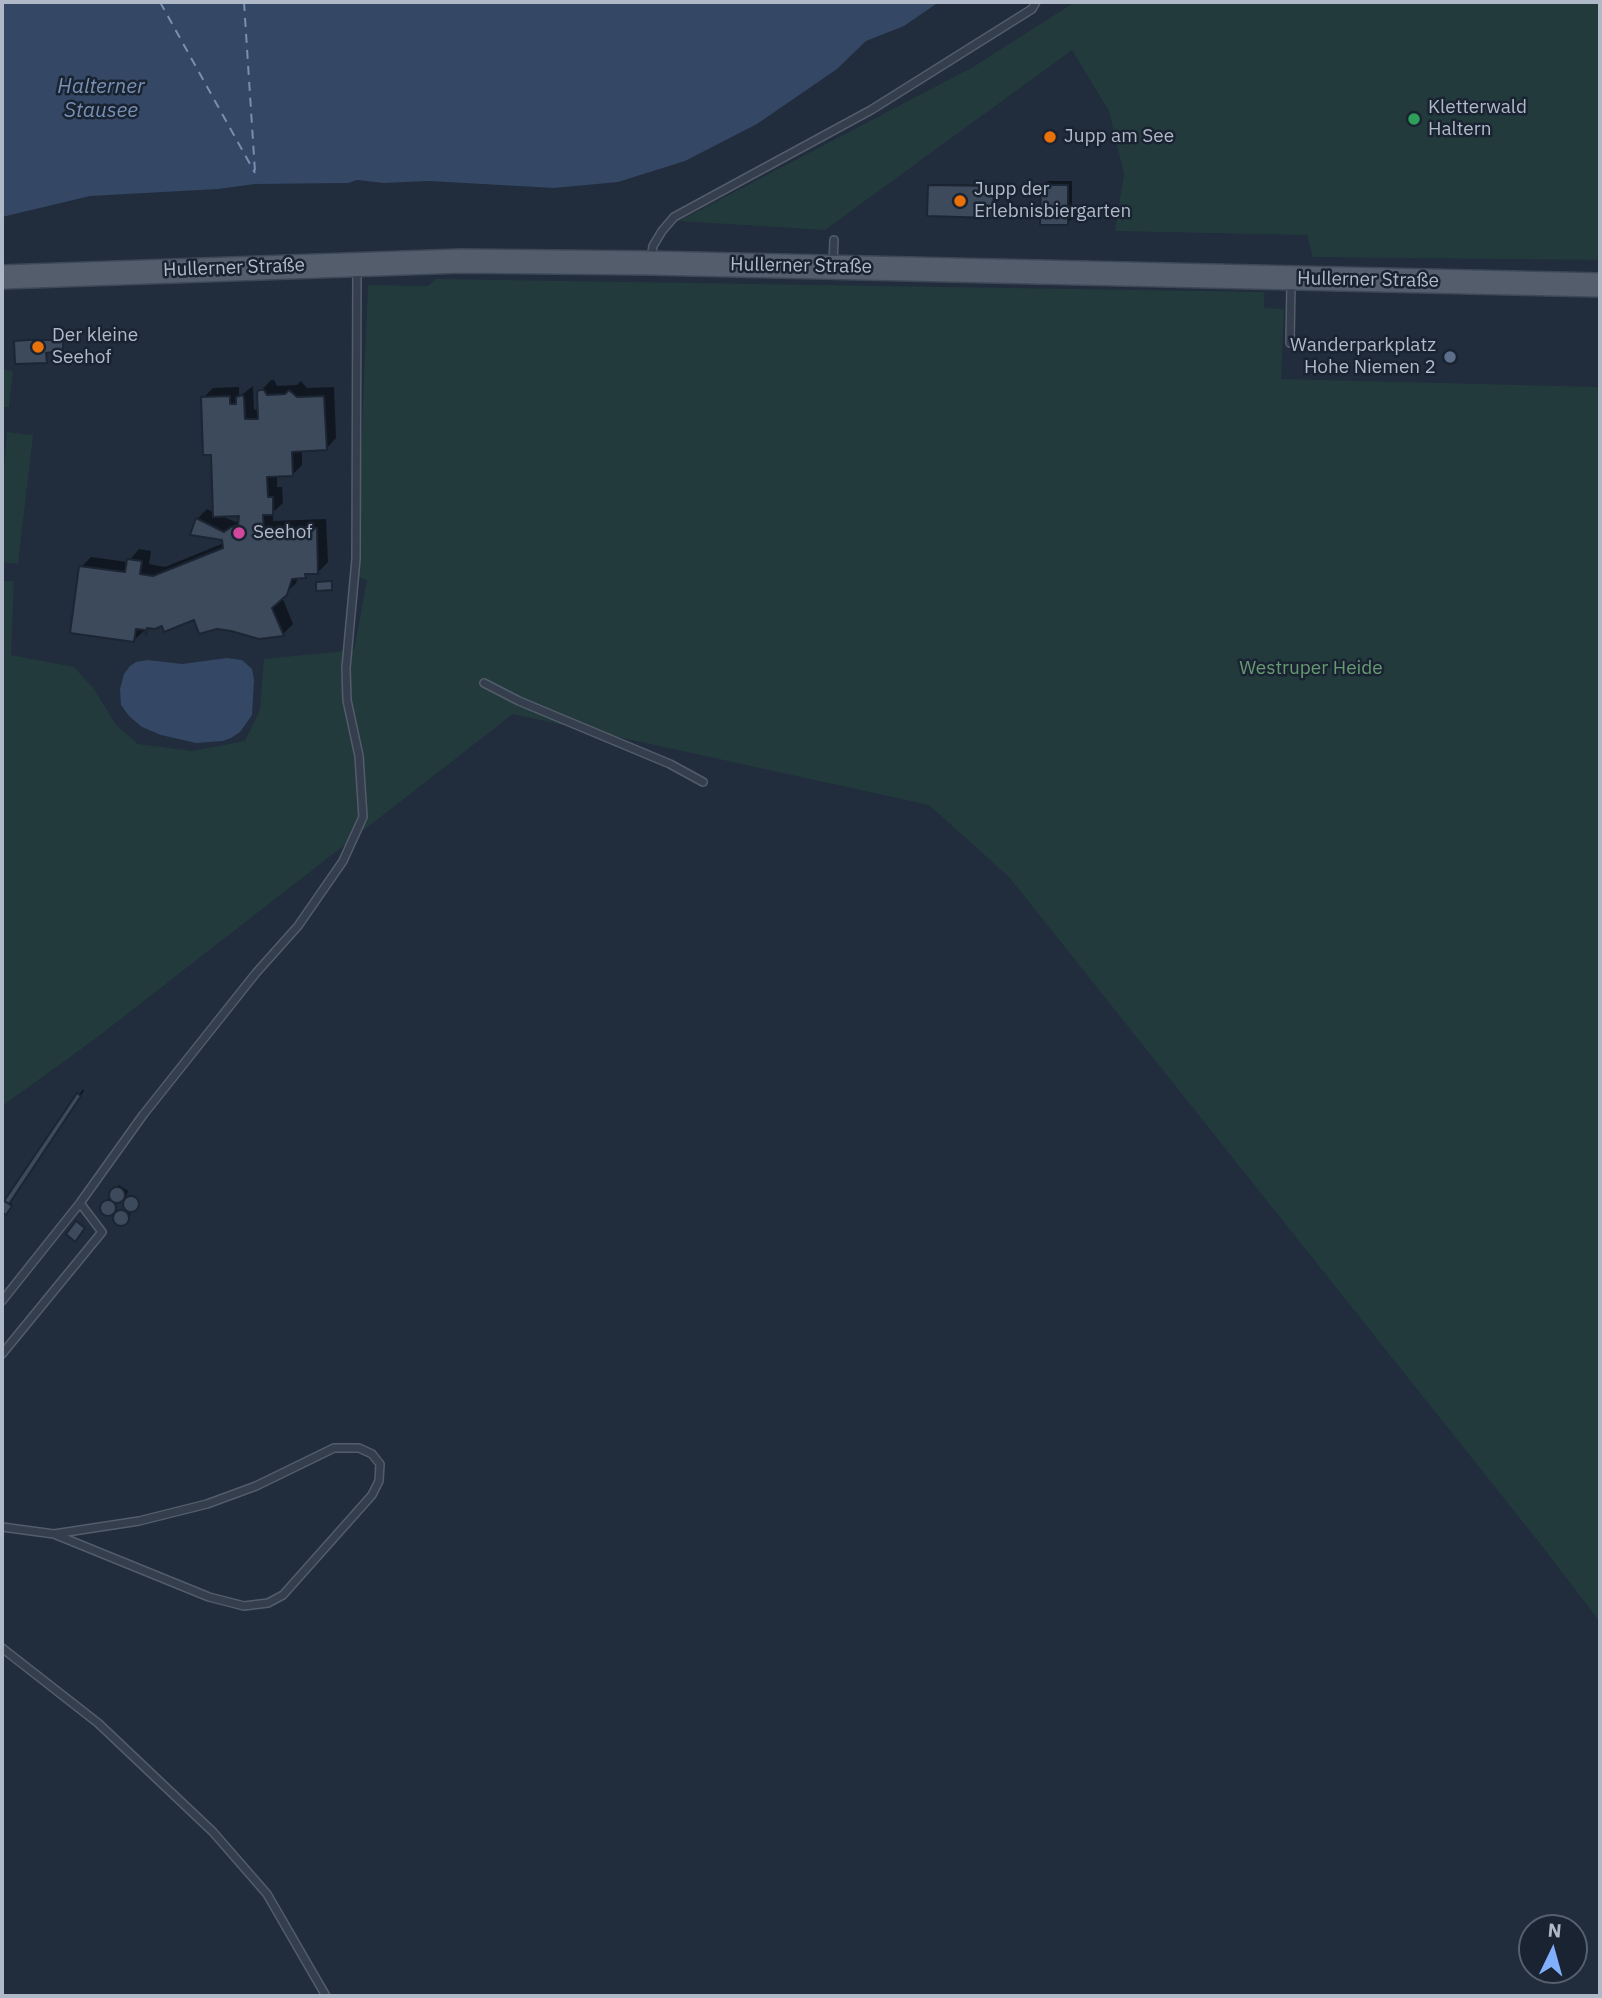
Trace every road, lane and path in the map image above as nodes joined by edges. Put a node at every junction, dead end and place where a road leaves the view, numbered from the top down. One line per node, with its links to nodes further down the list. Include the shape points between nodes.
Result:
1 (1036, 2): 4 (lane, via 1032,9 871,110 674,217 653,246)
2 (834, 240): 5 (lane)
3 (357, 263): 4 (main road, Hullerner Straße); 6 (main road, Hullerner Straße); 12 (lane, via 356,559 346,700 359,756 363,817 343,861 298,926 143,1115)
4 (650, 263): 5 (main road, Hullerner Straße)
5 (833, 267): 7 (main road, Hullerner Straße)
6 (2, 278)
7 (1292, 279): 8 (main road, Hullerner Straße); 9 (lane)
8 (1600, 285)
9 (1290, 343)
10 (484, 683): 11 (lane)
11 (703, 782)
12 (80, 1203): 13 (lane); 14 (lane, via 102,1232)
13 (2, 1301)
14 (2, 1354)
15 (2, 1527): 16 (lane)
16 (54, 1534): 16 (lane, via 139,1521 207,1504 334,1448 359,1448 380,1464 372,1494 283,1595 268,1603 244,1605 209,1597)
17 (2, 1648): 18 (lane, via 98,1723 213,1832 267,1894)
18 (326, 1996)

